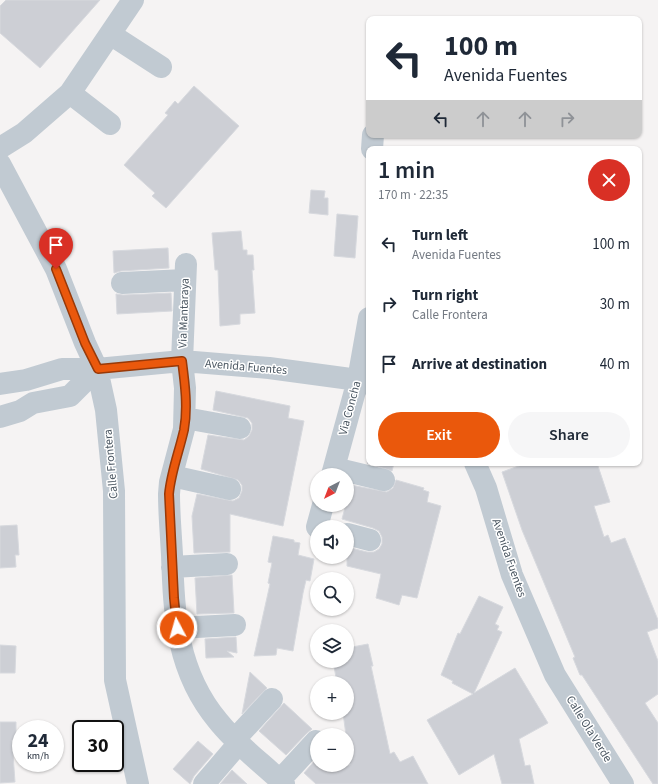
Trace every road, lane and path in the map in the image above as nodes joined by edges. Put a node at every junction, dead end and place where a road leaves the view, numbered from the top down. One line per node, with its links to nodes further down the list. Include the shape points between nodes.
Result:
1 (133, 0): 2 (street)
2 (110, 34): 3 (street); 4 (street)
3 (161, 67)
4 (70, 93): 5 (street); 6 (street, via 24,133)
5 (110, 124)
6 (0, 148)
7 (0, 164): 11 (street, Calle Frontera, via 56,269)
8 (122, 283): 10 (street, Via Mantaraya, via 186,272)
9 (366, 350): 13 (street, Via Concha)
10 (182, 361): 11 (street, Avenida Fuentes); 13 (street, Avenida Fuentes, via 269,368); 15 (street, Via Mantaraya, via 185,388)
11 (98, 369): 12 (street, Avenida Fuentes, via 62,369); 14 (street, via 70,396 33,403); 34 (street, Calle Frontera, via 106,410 114,492 115,680)
12 (10, 378): 14 (street)
13 (363, 382): 18 (street, Via Concha)
14 (10, 414)
15 (184, 418): 16 (street); 20 (street, Via Mantaraya, via 184,429)
16 (240, 428)
17 (476, 466): 29 (street, Avenida Fuentes, via 486,488 512,576)
18 (334, 468)
19 (354, 475): 21 (street)
20 (172, 476): 22 (street); 26 (street, Via Mantaraya, via 169,507)
21 (384, 480)
22 (230, 489)
23 (354, 536): 24 (street)
24 (370, 540)
25 (227, 564): 26 (street)
26 (172, 567): 28 (street, Via Mantaraya)
27 (235, 625): 28 (street)
28 (177, 628): 31 (street, Via Mantaraya, via 186,668 197,691 217,721)
29 (555, 675): 36 (street, Calle Ola Verde)
30 (272, 699): 31 (street)
31 (237, 741): 33 (street, Via Mantaraya); 35 (street)
32 (310, 748): 33 (street)
33 (282, 782)
34 (138, 784)
35 (204, 784)
36 (623, 784)

